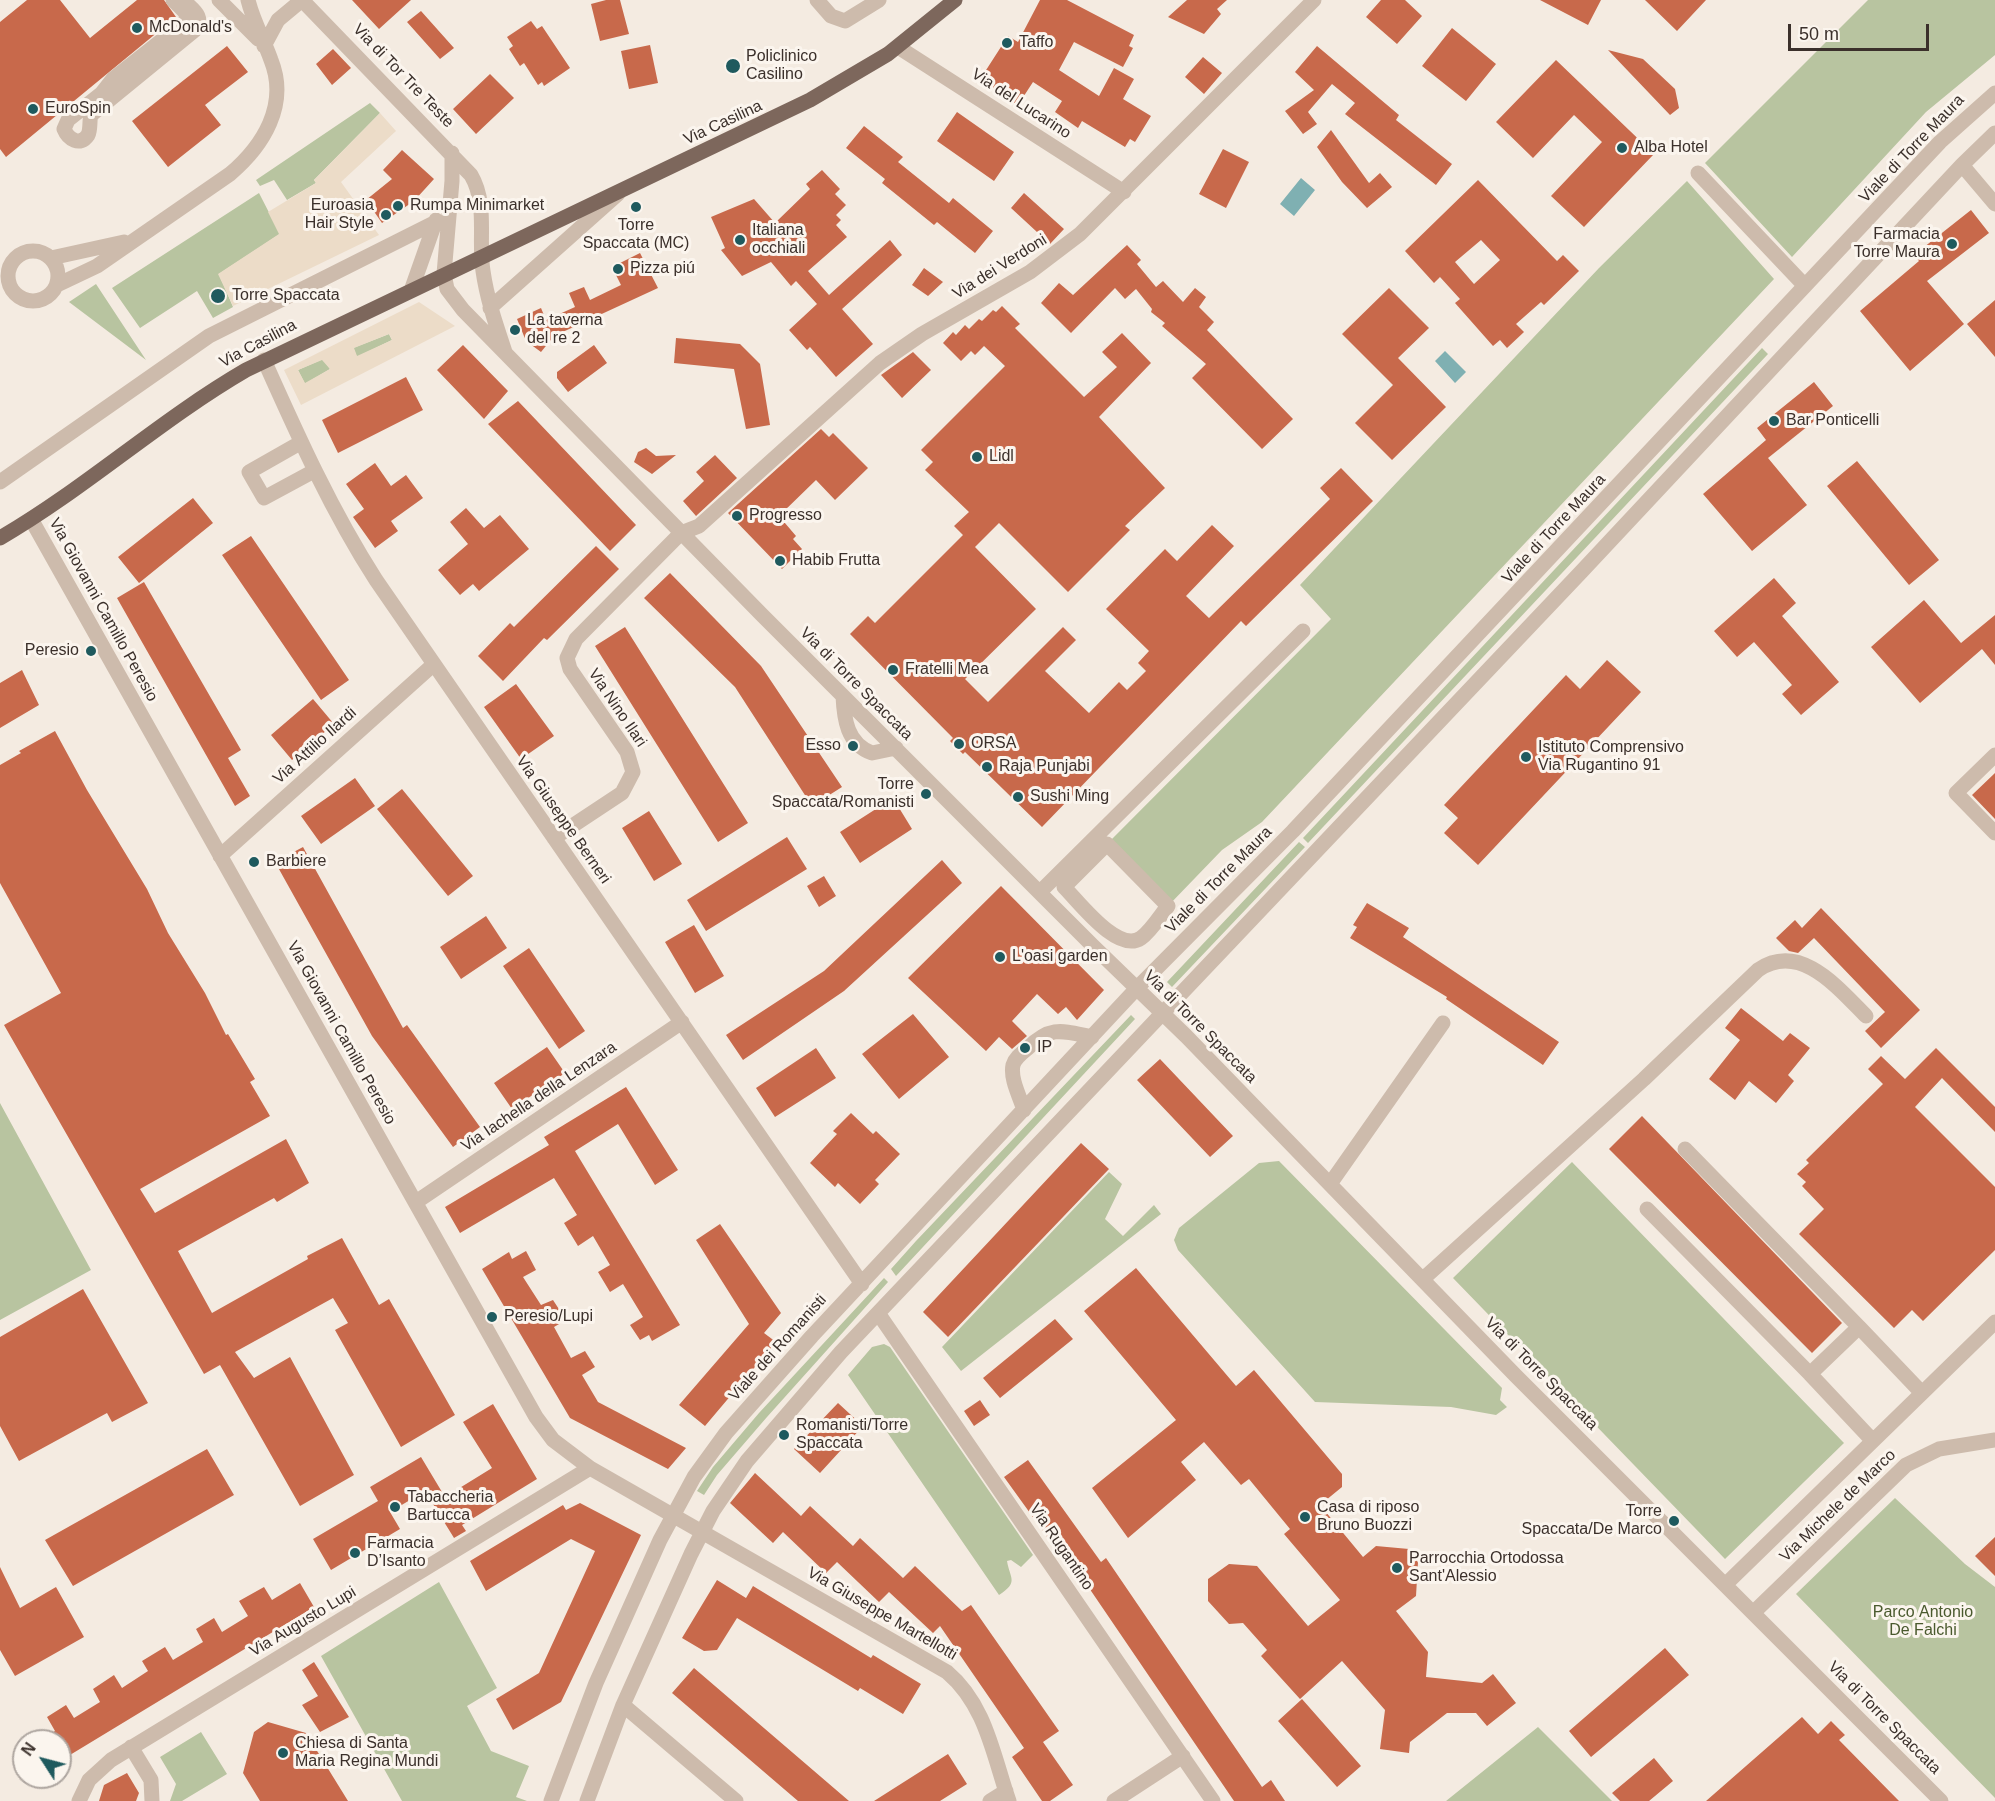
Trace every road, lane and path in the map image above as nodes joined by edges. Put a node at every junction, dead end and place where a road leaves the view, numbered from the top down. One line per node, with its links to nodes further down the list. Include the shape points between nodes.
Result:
1 (173, 0): 2 (street, via 187,19 68,120 64,129 70,139 83,140 93,112 195,30 199,15)
2 (183, 0)
3 (219, 0): 10 (street)
4 (248, 0): 10 (street)
5 (302, 0): 10 (street, Via di Tor Tre Teste, via 278,20); 14 (street, Via di Tor Tre Teste)
6 (817, 0): 7 (street, via 833,18 845,21)
7 (879, 0)
8 (955, 0): 11 (main road, Via Casilina)
9 (1314, 0): 19 (street, Via dei Verdoni)
10 (264, 46): 22 (street, via 276,75 277,90 272,118 257,146 230,174)
11 (898, 47): 18 (main road, Via Casilina, via 827,92); 19 (street, Via del Lucarino)
12 (1995, 93): 28 (street, Viale di Torre Maura, via 1953,129)
13 (1995, 133): 15 (street)
14 (452, 153): 17 (street, Via di Tor Tre Teste); 23 (street, Via di Tor Tre Teste, via 468,170 478,189)
15 (1962, 165): 20 (street); 50 (street)
16 (1698, 173): 28 (street)
17 (452, 181): 21 (street, Via di Tor Tre Teste); 26 (street, Via di Tor Tre Teste)
18 (621, 192): 23 (main road, Via Casilina); 30 (street, Via Casilina)
19 (1124, 192): 37 (street, Via dei Verdoni, via 1047,260 880,363 699,526)
20 (1995, 204)
21 (435, 222): 29 (street, Via di Tor Tre Teste); 35 (street, Via Casilina, via 209,336)
22 (133, 239): 24 (street); 27 (street, via 97,266)
23 (482, 256): 26 (main road, Via Casilina); 30 (street)
24 (51, 258): 25 (street, via 40,251 24,252); 27 (street, via 58,274)
25 (4, 266): 27 (street, via 11,290 23,300 46,298)
26 (444, 273): 29 (main road, Via Casilina); 31 (street, Via di Torre Spaccata, via 452,298)
27 (57, 285)
28 (1805, 286): 49 (street, Viale di Torre Maura, via 1293,831)
29 (412, 288): 32 (main road, Via Casilina)
30 (490, 308): 31 (street)
31 (506, 355): 37 (street, Via di Torre Spaccata)
32 (264, 360): 33 (street, Via Giuseppe Berneri); 36 (main road, Via Casilina, via 202,395)
33 (300, 443): 34 (street, Via Giuseppe Berneri); 34 (street, via 249,472 264,498)
34 (314, 471): 40 (street, Via Giuseppe Berneri, via 352,542)
35 (0, 482)
36 (31, 519): 38 (main road, Via Casilina); 47 (street, Via Giovanni Camillo Peresio)
37 (681, 533): 41 (street, Via di Torre Spaccata); 45 (street, Via Nino Ilari, via 569,650 572,674 627,752 633,772 622,792)
38 (0, 538)
39 (1302, 631): 48 (street)
40 (434, 664): 45 (street, Via Giuseppe Berneri); 47 (street, Via Attilio Ilardi)
41 (843, 696): 42 (street, Via di Torre Spaccata); 42 (street, via 846,728 862,748 873,753)
42 (896, 748): 48 (street, Via di Torre Spaccata)
43 (1995, 755): 44 (street, via 1956,793)
44 (1995, 833)
45 (554, 838): 52 (street, Via Giuseppe Berneri)
46 (1107, 844): 46 (street, via 1064,887 1114,937 1140,939 1168,906)
47 (220, 856): 58 (street, Via Giovanni Camillo Peresio)
48 (1040, 892): 49 (street, Via di Torre Spaccata)
49 (1137, 988): 50 (street, Via di Torre Spaccata); 54 (street, Viale dei Romanisti)
50 (1163, 1013): 57 (street, Via di Torre Spaccata); 62 (street)
51 (1866, 1016): 60 (street, via 1829,979 1781,959 1770,961)
52 (682, 1022): 58 (street, Via Iachella della Lenzara); 61 (street, Via Giuseppe Berneri)
53 (1443, 1023): 57 (street)
54 (1092, 1037): 55 (street, Viale dei Romanisti); 55 (street, via 1052,1031 1017,1057 1013,1078)
55 (1024, 1110): 61 (street, Viale dei Romanisti)
56 (1685, 1149): 64 (street)
57 (1330, 1184): 60 (street, Via di Torre Spaccata)
58 (416, 1202): 69 (street, Via Giovanni Camillo Peresio, via 541,1425 560,1446)
59 (1647, 1209): 65 (street)
60 (1423, 1279): 72 (street, Via di Torre Spaccata)
61 (862, 1284): 70 (street, Viale dei Romanisti, via 726,1433)
62 (878, 1313): 71 (street, via 747,1461); 76 (street, Via Rugantino)
63 (1995, 1322): 66 (street)
64 (1859, 1327): 65 (street); 66 (street)
65 (1810, 1374): 67 (street)
66 (1921, 1392): 67 (street)
67 (1872, 1440): 72 (street)
68 (1995, 1440): 73 (street, Via Michele de Marco, via 1939,1449 1905,1465)
69 (590, 1468): 70 (street, Via Giovanni Camillo Peresio); 75 (street, Via Augusto Lupi)
70 (673, 1514): 71 (street, Via Giuseppe Martellotti); 80 (street, Viale dei Romanisti, via 596,1683)
71 (703, 1531): 74 (street); 77 (street, Via Giuseppe Martellotti, via 919,1654 955,1679 977,1708)
72 (1725, 1585): 73 (street, Via di Torre Spaccata)
73 (1753, 1613): 86 (street, Via di Torre Spaccata)
74 (623, 1705): 81 (street); 82 (street)
75 (131, 1747): 78 (street, Via Augusto Lupi, via 94,1774); 79 (street, via 151,1780)
76 (1183, 1756): 84 (street); 85 (street, Via Rugantino)
77 (1008, 1796): 83 (street)
78 (79, 1801)
79 (152, 1801)
80 (551, 1801)
81 (587, 1801)
82 (736, 1801)
83 (990, 1801)
84 (1114, 1801)
85 (1213, 1801)
86 (1941, 1801)

